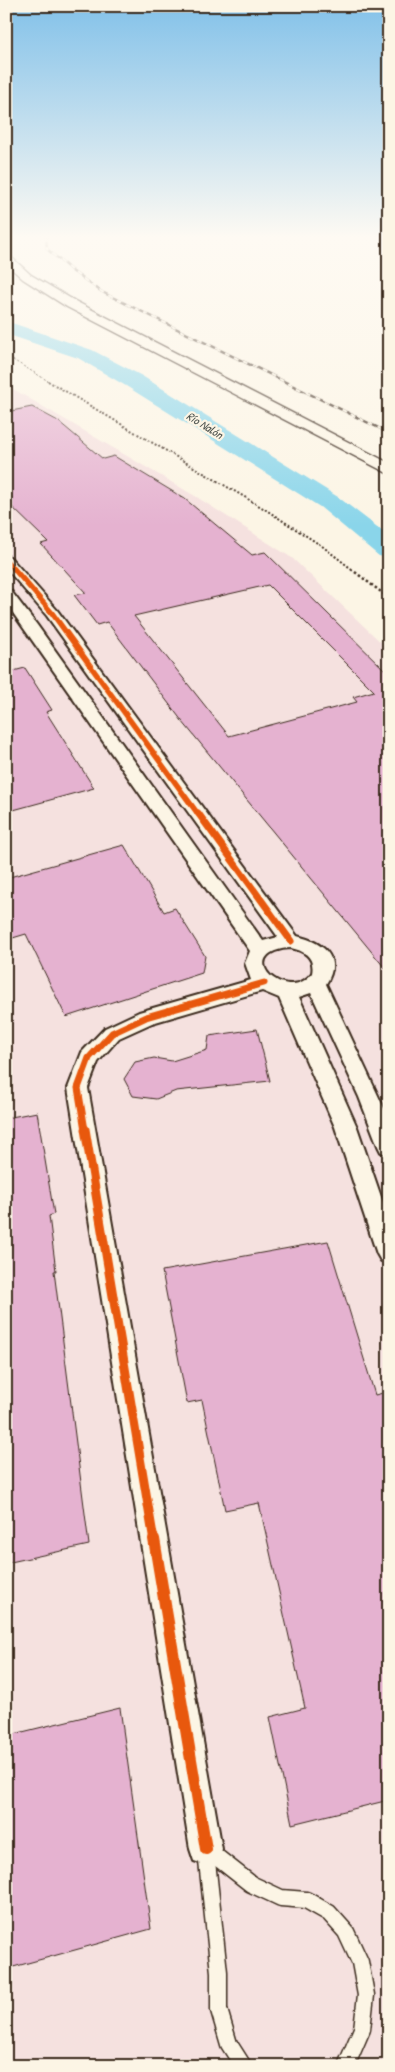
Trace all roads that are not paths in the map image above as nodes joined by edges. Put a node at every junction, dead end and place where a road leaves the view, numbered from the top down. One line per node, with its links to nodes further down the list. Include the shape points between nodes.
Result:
1 (127, 333): 2 (main road)
2 (389, 469)
3 (6, 560): 5 (street, via 52,612)
4 (6, 594): 6 (street)
5 (291, 941): 6 (street); 7 (street, via 305,944 321,958 324,968)
6 (260, 951): 8 (street, via 254,967 257,976)
7 (316, 984): 8 (street, via 306,989); 9 (street)
8 (275, 987): 10 (street, via 346,1127); 11 (street, via 146,1017 112,1033 89,1058 78,1088)
9 (389, 1146)
10 (389, 1254)
11 (206, 1849): 12 (lane, via 219,1972 219,2010 229,2044); 13 (lane, via 252,1884 281,1898 306,1900 329,1913 346,1932 360,1962 366,1995 362,2029)
12 (243, 2066)
13 (346, 2066)

